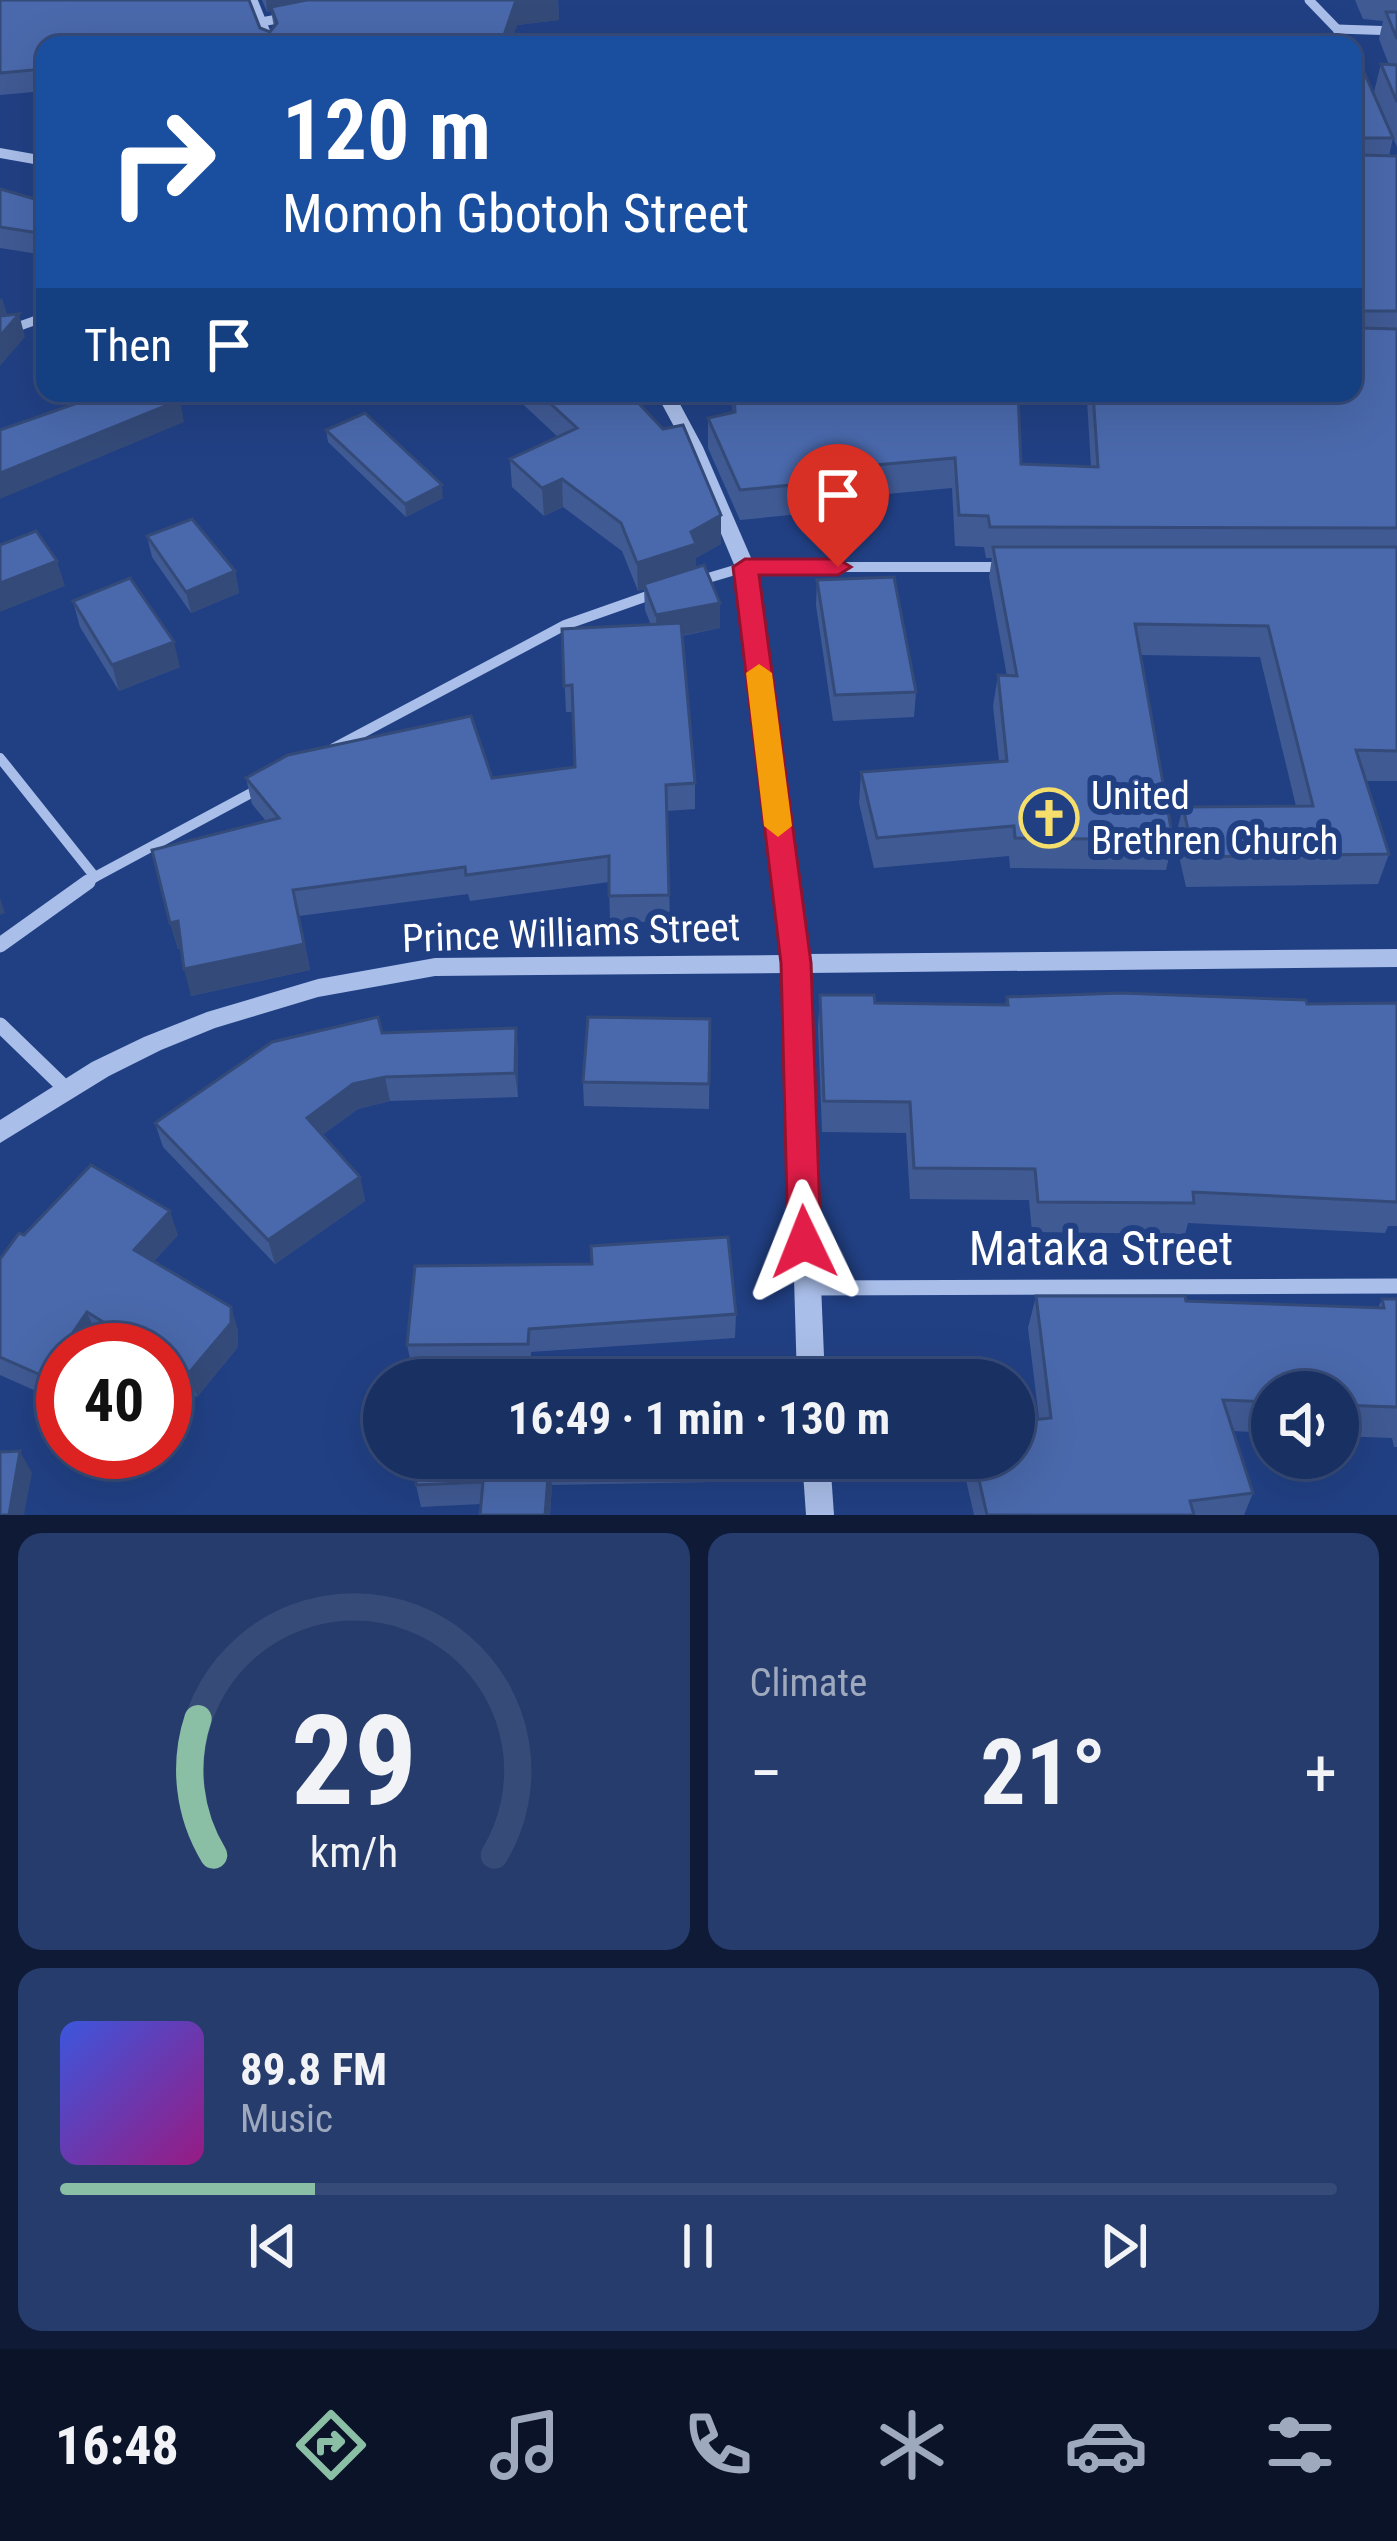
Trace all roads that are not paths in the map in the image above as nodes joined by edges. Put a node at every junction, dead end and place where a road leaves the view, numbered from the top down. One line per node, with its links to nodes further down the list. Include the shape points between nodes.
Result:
1 (253, 0): 4 (street)
2 (1309, 0): 5 (street)
3 (305, 14): 4 (street)
4 (261, 22): 7 (street)
5 (1337, 29): 6 (street); 8 (street)
6 (1397, 31)
7 (267, 36)
8 (1340, 36)
9 (0, 153): 10 (street)
10 (36, 159)
11 (36, 320): 12 (street)
12 (0, 333)
13 (670, 402): 14 (street)
14 (745, 567): 15 (street); 16 (street); 24 (street)
15 (1024, 567)
16 (683, 585)
17 (662, 591): 18 (street, via 566,625)
18 (320, 756)
19 (0, 758): 21 (street)
20 (279, 778): 21 (street)
21 (95, 877): 22 (street)
22 (0, 945)
23 (1397, 958): 24 (street, Prince Williams Street)
24 (796, 963): 26 (street, Prince Williams Street, via 435,967 349,978 159,1040); 29 (street)
25 (0, 1025): 26 (street)
26 (63, 1087): 27 (street, Prince Williams Street)
27 (0, 1133)
28 (1397, 1286): 29 (street, Mataka Street)
29 (806, 1288): 30 (street)
30 (811, 1359)
31 (817, 1479): 32 (street)
32 (820, 1515)

